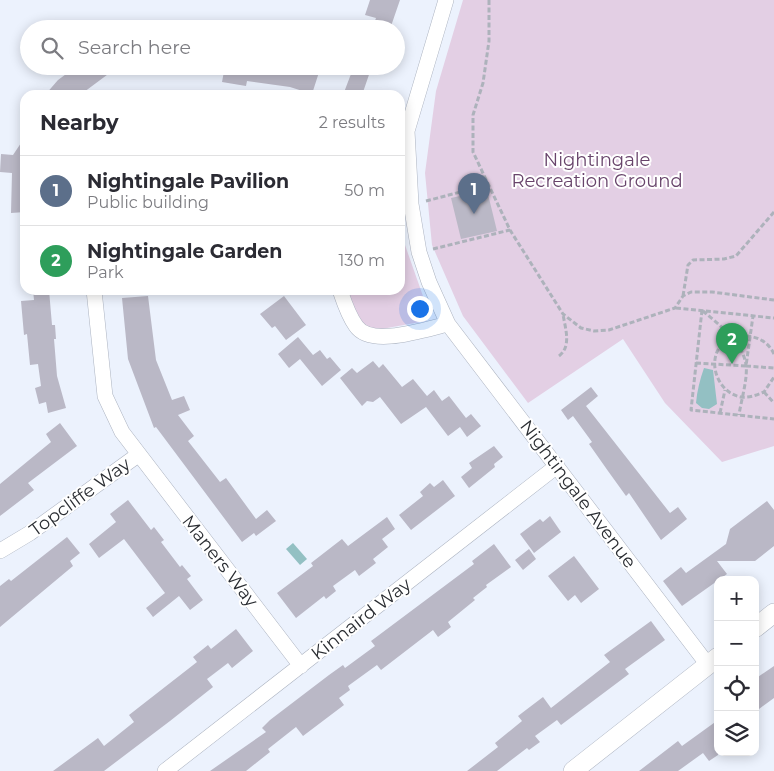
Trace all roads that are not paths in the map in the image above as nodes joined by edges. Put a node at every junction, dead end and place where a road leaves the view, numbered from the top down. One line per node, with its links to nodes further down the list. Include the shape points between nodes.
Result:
1 (446, 0): 2 (street, Nightingale Avenue)
2 (405, 125)
3 (405, 206): 6 (street, Nightingale Avenue, via 429,282)
4 (94, 295): 7 (street, Topcliffe Way, via 104,396)
5 (342, 295): 6 (street, via 356,327 367,335 384,338)
6 (448, 324): 8 (street, Nightingale Avenue)
7 (138, 455): 9 (street, Topcliffe Way); 13 (street, Maners Way)
8 (557, 466): 12 (street, Nightingale Avenue); 13 (street, Kinnaird Way)
9 (0, 551)
10 (774, 613): 11 (street)
11 (759, 625)
12 (713, 661): 15 (street)
13 (301, 666): 14 (street, Kinnaird Way)
14 (165, 771)
15 (573, 771)

